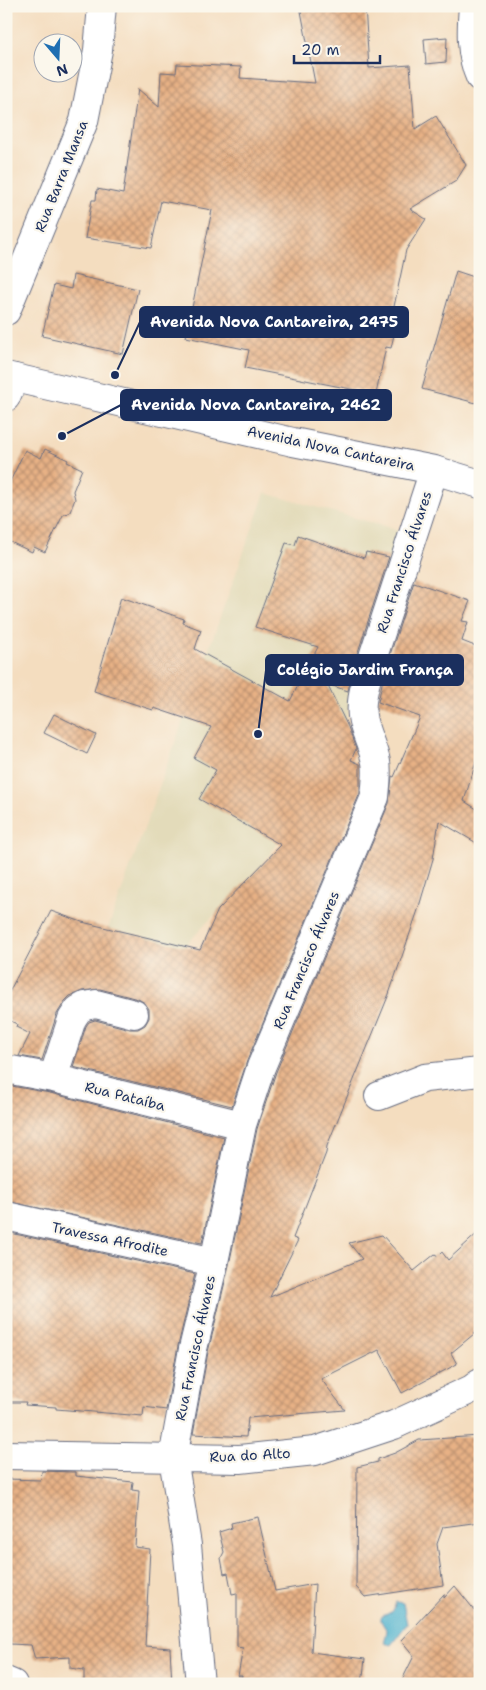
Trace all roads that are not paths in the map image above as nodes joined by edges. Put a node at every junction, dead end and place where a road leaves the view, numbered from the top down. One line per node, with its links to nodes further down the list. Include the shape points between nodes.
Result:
1 (102, 6): 4 (street, Rua Barra Mansa, via 98,50 84,121)
2 (473, 6): 3 (street, via 471,33 474,63)
3 (480, 77)
4 (6, 311)
5 (9, 384): 6 (street, Avenida Nova Cantareira)
6 (434, 470): 7 (street, Avenida Nova Cantareira); 13 (street, Rua Francisco Álvares, via 362,698 362,716 376,760 374,797 261,1067)
7 (480, 484)
8 (134, 1014): 11 (street, via 96,1004 78,1010 72,1019)
9 (6, 1069): 11 (street, Rua Pataíba)
10 (480, 1072): 12 (street, via 425,1078)
11 (53, 1078): 13 (street, Rua Pataíba)
12 (379, 1096)
13 (242, 1125): 15 (street, Rua Francisco Álvares)
14 (6, 1216): 15 (street, Travessa Afrodite)
15 (214, 1262): 18 (street, Rua Francisco Álvares, via 193,1349)
16 (477, 1387): 18 (street, Rua do Alto, via 394,1425 315,1451 240,1459)
17 (6, 1455): 18 (street, Rua do Alto)
18 (173, 1458): 21 (street, Rua Francisco Álvares, via 187,1544)
19 (6, 1681): 20 (street)
20 (14, 1684)
21 (200, 1684)

